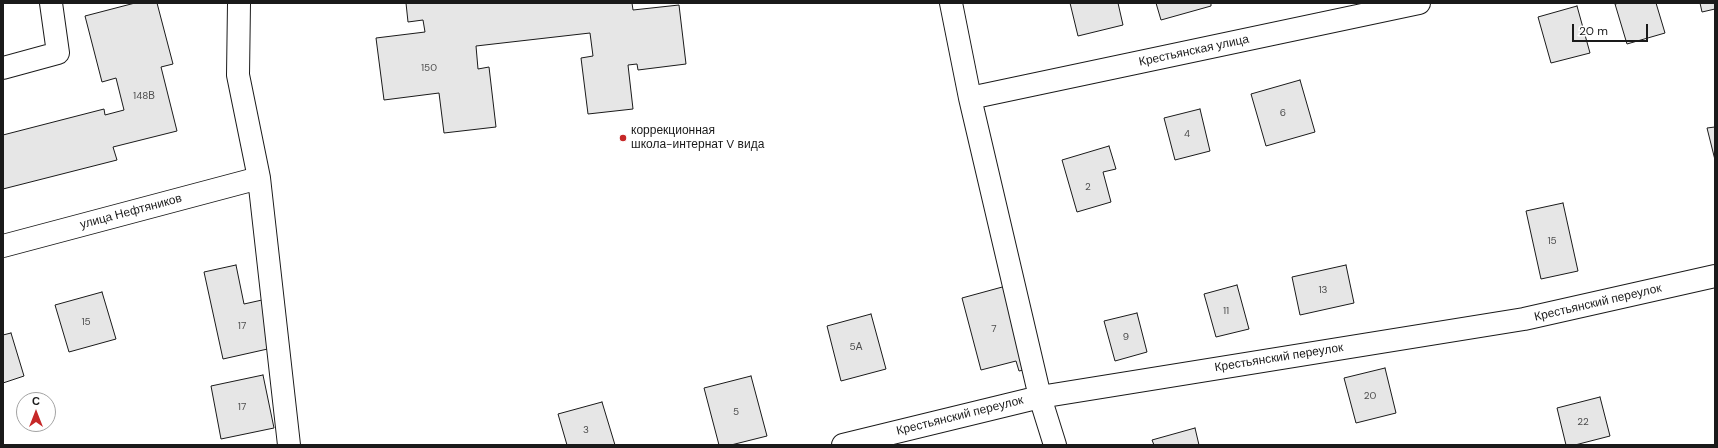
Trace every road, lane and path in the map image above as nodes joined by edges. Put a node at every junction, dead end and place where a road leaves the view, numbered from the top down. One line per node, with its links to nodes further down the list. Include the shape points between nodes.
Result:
1 (51, 3): 5 (street, via 58,53)
2 (240, 3): 7 (street, via 238,75)
3 (951, 3): 6 (street)
4 (1419, 3): 6 (street, Крестьянская улица)
5 (3, 68)
6 (970, 98): 10 (street)
7 (259, 178): 8 (street, улица Нефтяников); 11 (street)
8 (3, 246)
9 (1715, 276): 10 (street, Крестьянский переулок, via 1524,319)
10 (1040, 397): 12 (street, Крестьянский переулок); 13 (street)
11 (289, 445)
12 (843, 445)
13 (1055, 445)

